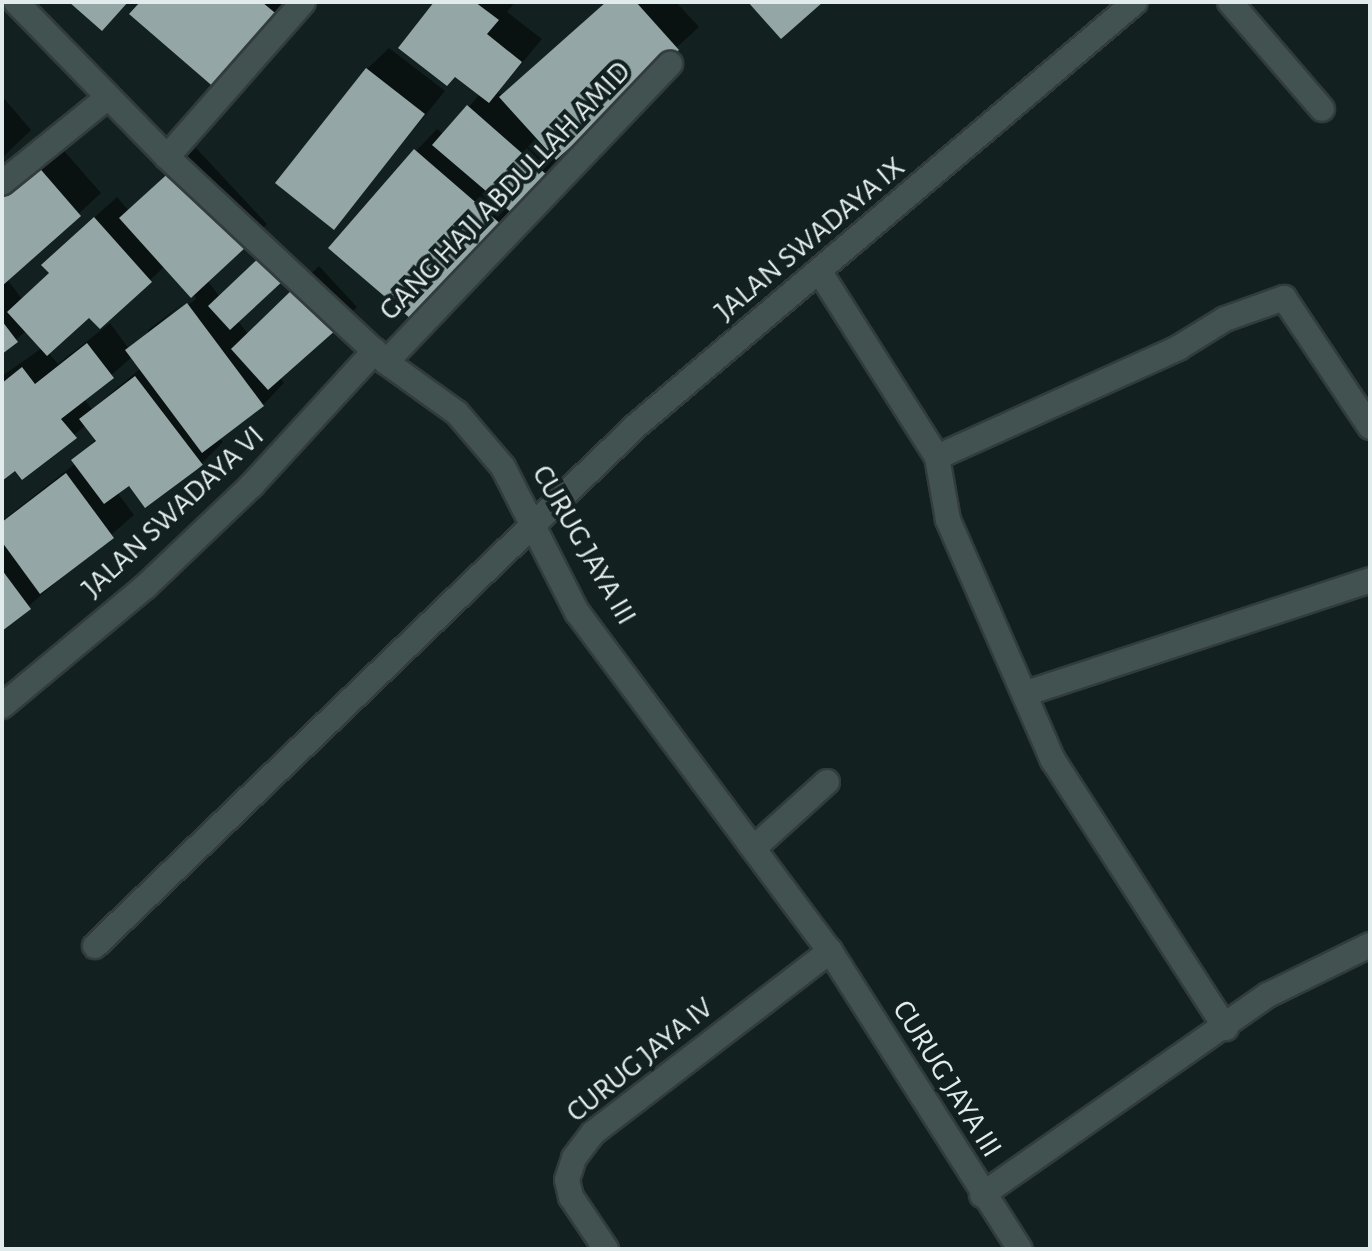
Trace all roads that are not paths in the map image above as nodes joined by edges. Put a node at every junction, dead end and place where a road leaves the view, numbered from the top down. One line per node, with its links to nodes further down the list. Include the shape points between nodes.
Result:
1 (16, 2): 6 (street, CURUG JAYA III)
2 (303, 2): 8 (street)
3 (1135, 2): 10 (street, JALAN SWADAYA IX)
4 (1230, 2): 7 (street)
5 (670, 64): 11 (street, GANG HAJI ABDULLAH AMID)
6 (107, 98): 8 (street, CURUG JAYA III); 9 (street)
7 (1322, 109)
8 (167, 157): 11 (street, CURUG JAYA III)
9 (2, 183)
10 (821, 274): 13 (street); 14 (street, JALAN SWADAYA IX, via 637,425)
11 (380, 356): 14 (street, CURUG JAYA III, via 457,413 503,467); 17 (street, JALAN SWADAYA VI, via 145,587)
12 (1370, 427): 13 (street, via 1284,298 1225,319 1164,355)
13 (937, 457): 16 (street, via 948,520)
14 (532, 530): 19 (street, CURUG JAYA III, via 577,612); 21 (street, JALAN SWADAYA IX)
15 (1370, 580): 16 (street)
16 (1027, 693): 23 (street, via 1053,760)
17 (2, 706)
18 (827, 782): 19 (street)
19 (755, 847): 22 (street, CURUG JAYA III)
20 (1370, 945): 23 (street, via 1268,995)
21 (95, 946)
22 (830, 951): 24 (street, CURUG JAYA III); 25 (street, CURUG JAYA IV, via 593,1133 574,1158 567,1180 571,1197)
23 (1226, 1028): 24 (street)
24 (982, 1195): 26 (street, CURUG JAYA III)
25 (606, 1249)
26 (1020, 1249)

